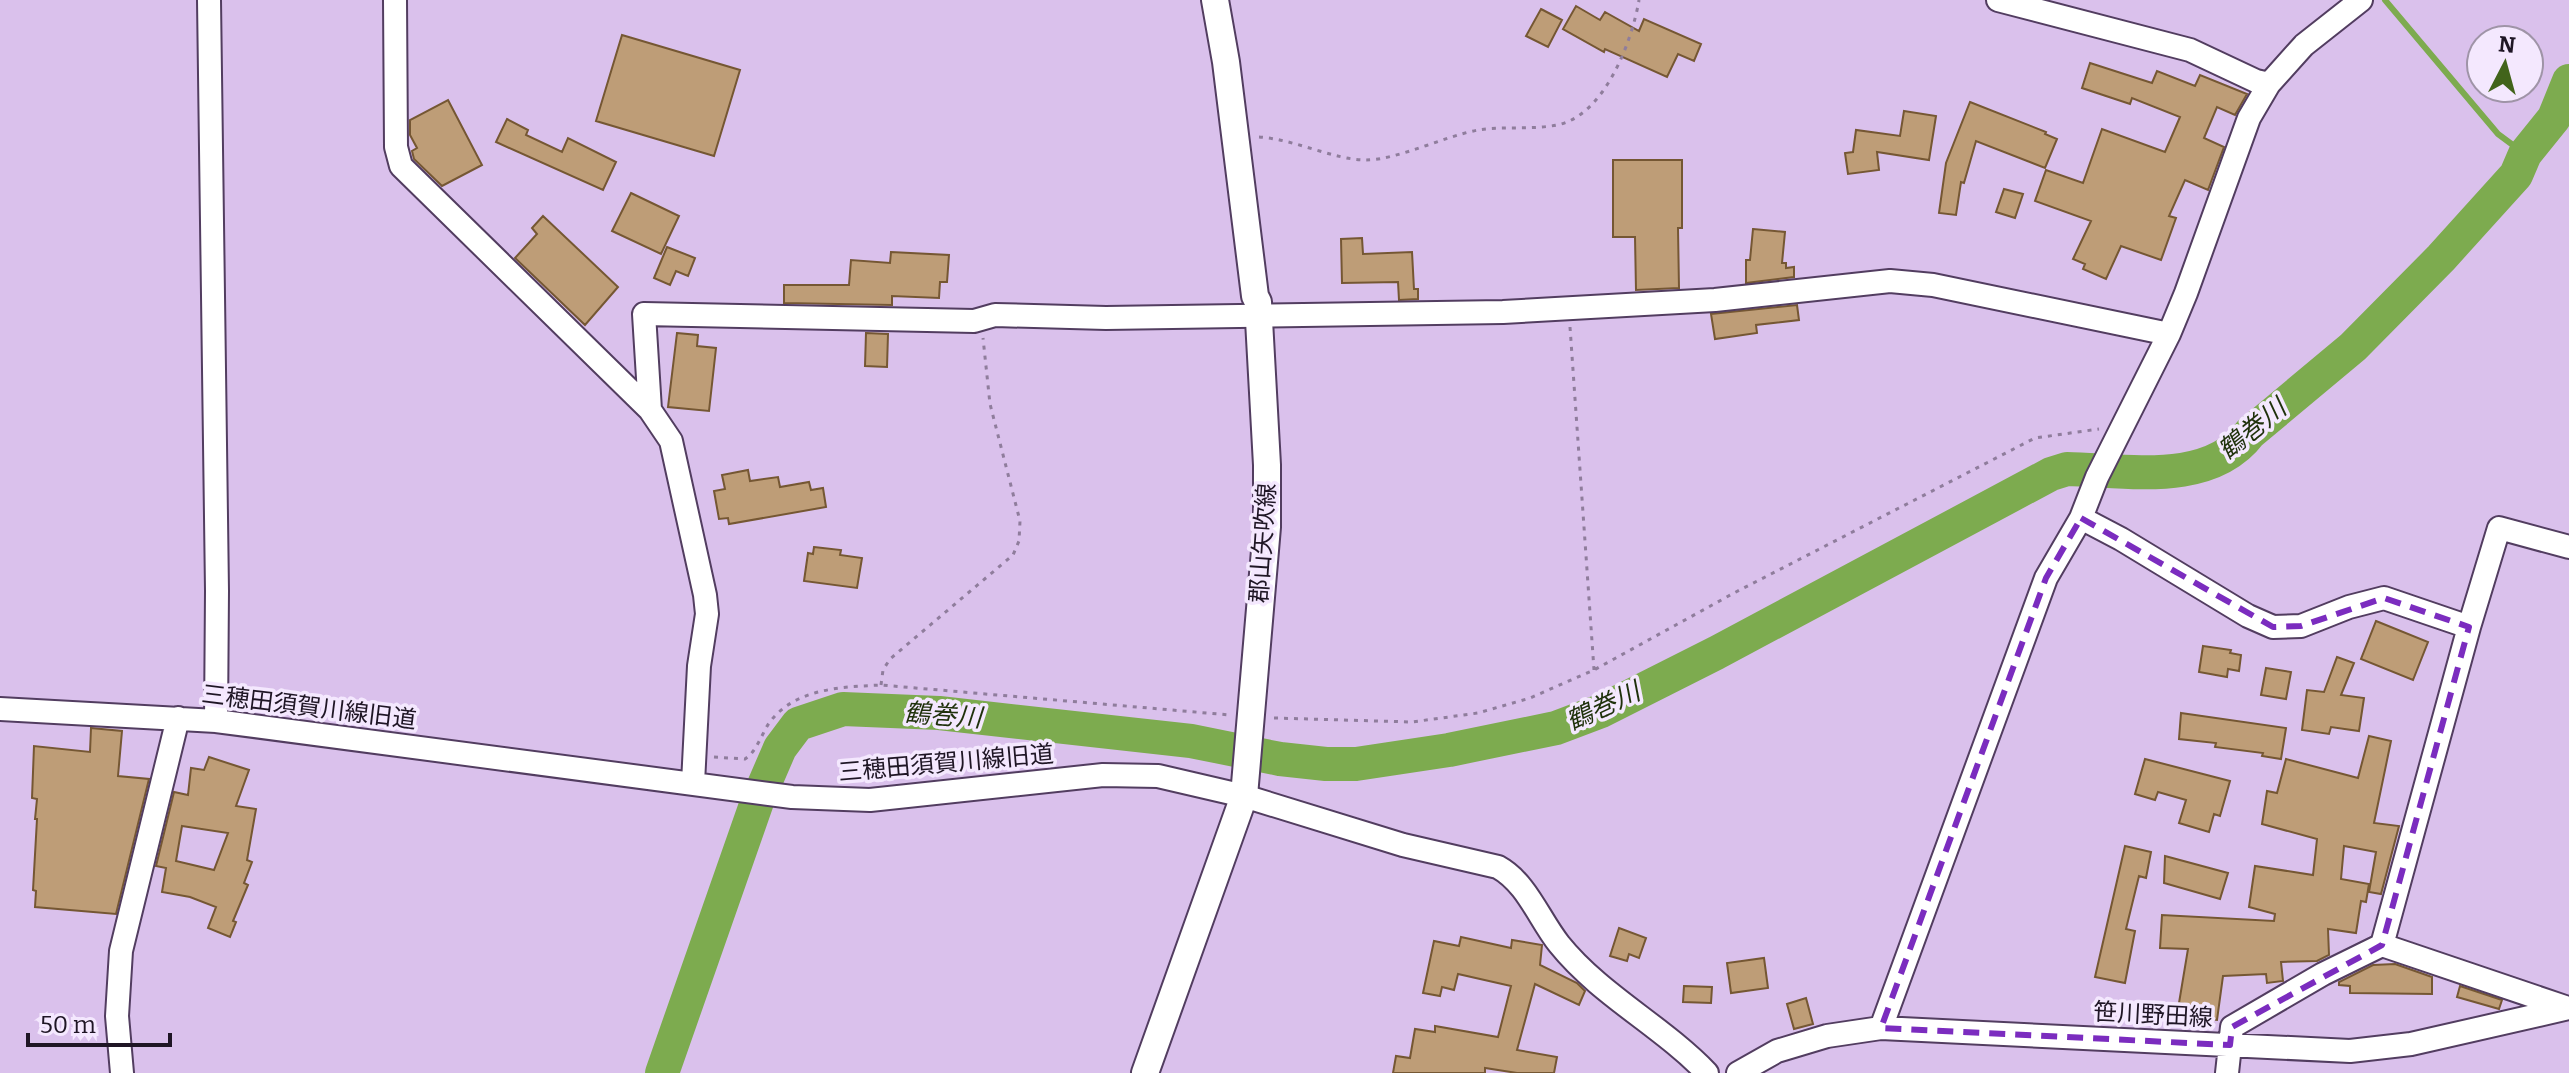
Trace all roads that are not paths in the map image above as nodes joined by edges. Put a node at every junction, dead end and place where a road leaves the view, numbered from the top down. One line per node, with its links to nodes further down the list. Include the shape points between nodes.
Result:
1 (209, 0): 15 (street)
2 (395, 0): 9 (street, via 396,147 401,166)
3 (1215, 0): 7 (main road, 郡山矢吹線)
4 (1998, 0): 6 (street, via 2190,50)
5 (2361, 0): 6 (street, via 2304,45)
6 (2269, 84): 8 (street, via 2240,139)
7 (1259, 317): 8 (street, via 1715,300 1890,281 1933,285); 9 (street, via 995,315 974,321 644,314); 17 (main road, 郡山矢吹線, via 1267,527)
8 (2169, 334): 10 (street)
9 (650, 410): 16 (street, via 671,441 705,595)
10 (2081, 518): 12 (street, via 2273,627 2301,626 2384,598); 20 (street, via 2046,578)
11 (2569, 547): 12 (street, via 2499,528)
12 (2469, 627): 18 (street)
13 (0, 709): 14 (street, 三穂田須賀川線旧道)
14 (178, 718): 15 (street, 三穂田須賀川線旧道); 22 (street, via 121,951 117,1016)
15 (216, 721): 16 (street, 三穂田須賀川線旧道)
16 (693, 783): 17 (street, 三穂田須賀川線旧道, via 792,797 870,800 1103,775 1158,776)
17 (1244, 796): 23 (main road, 郡山矢吹線); 24 (street, 三穂田須賀川線旧道, via 1509,873 1560,945)
18 (2382, 945): 19 (street); 21 (street, via 2232,1027)
19 (2568, 1008): 21 (street, 笹川野田線, via 2411,1044 2350,1051)
20 (1881, 1028): 21 (street, 笹川野田線); 25 (street, 笹川野田線, via 1777,1051)
21 (2230, 1045): 26 (street)
22 (122, 1073)
23 (1145, 1073)
24 (1707, 1073)
25 (1738, 1073)
26 (2227, 1073)

